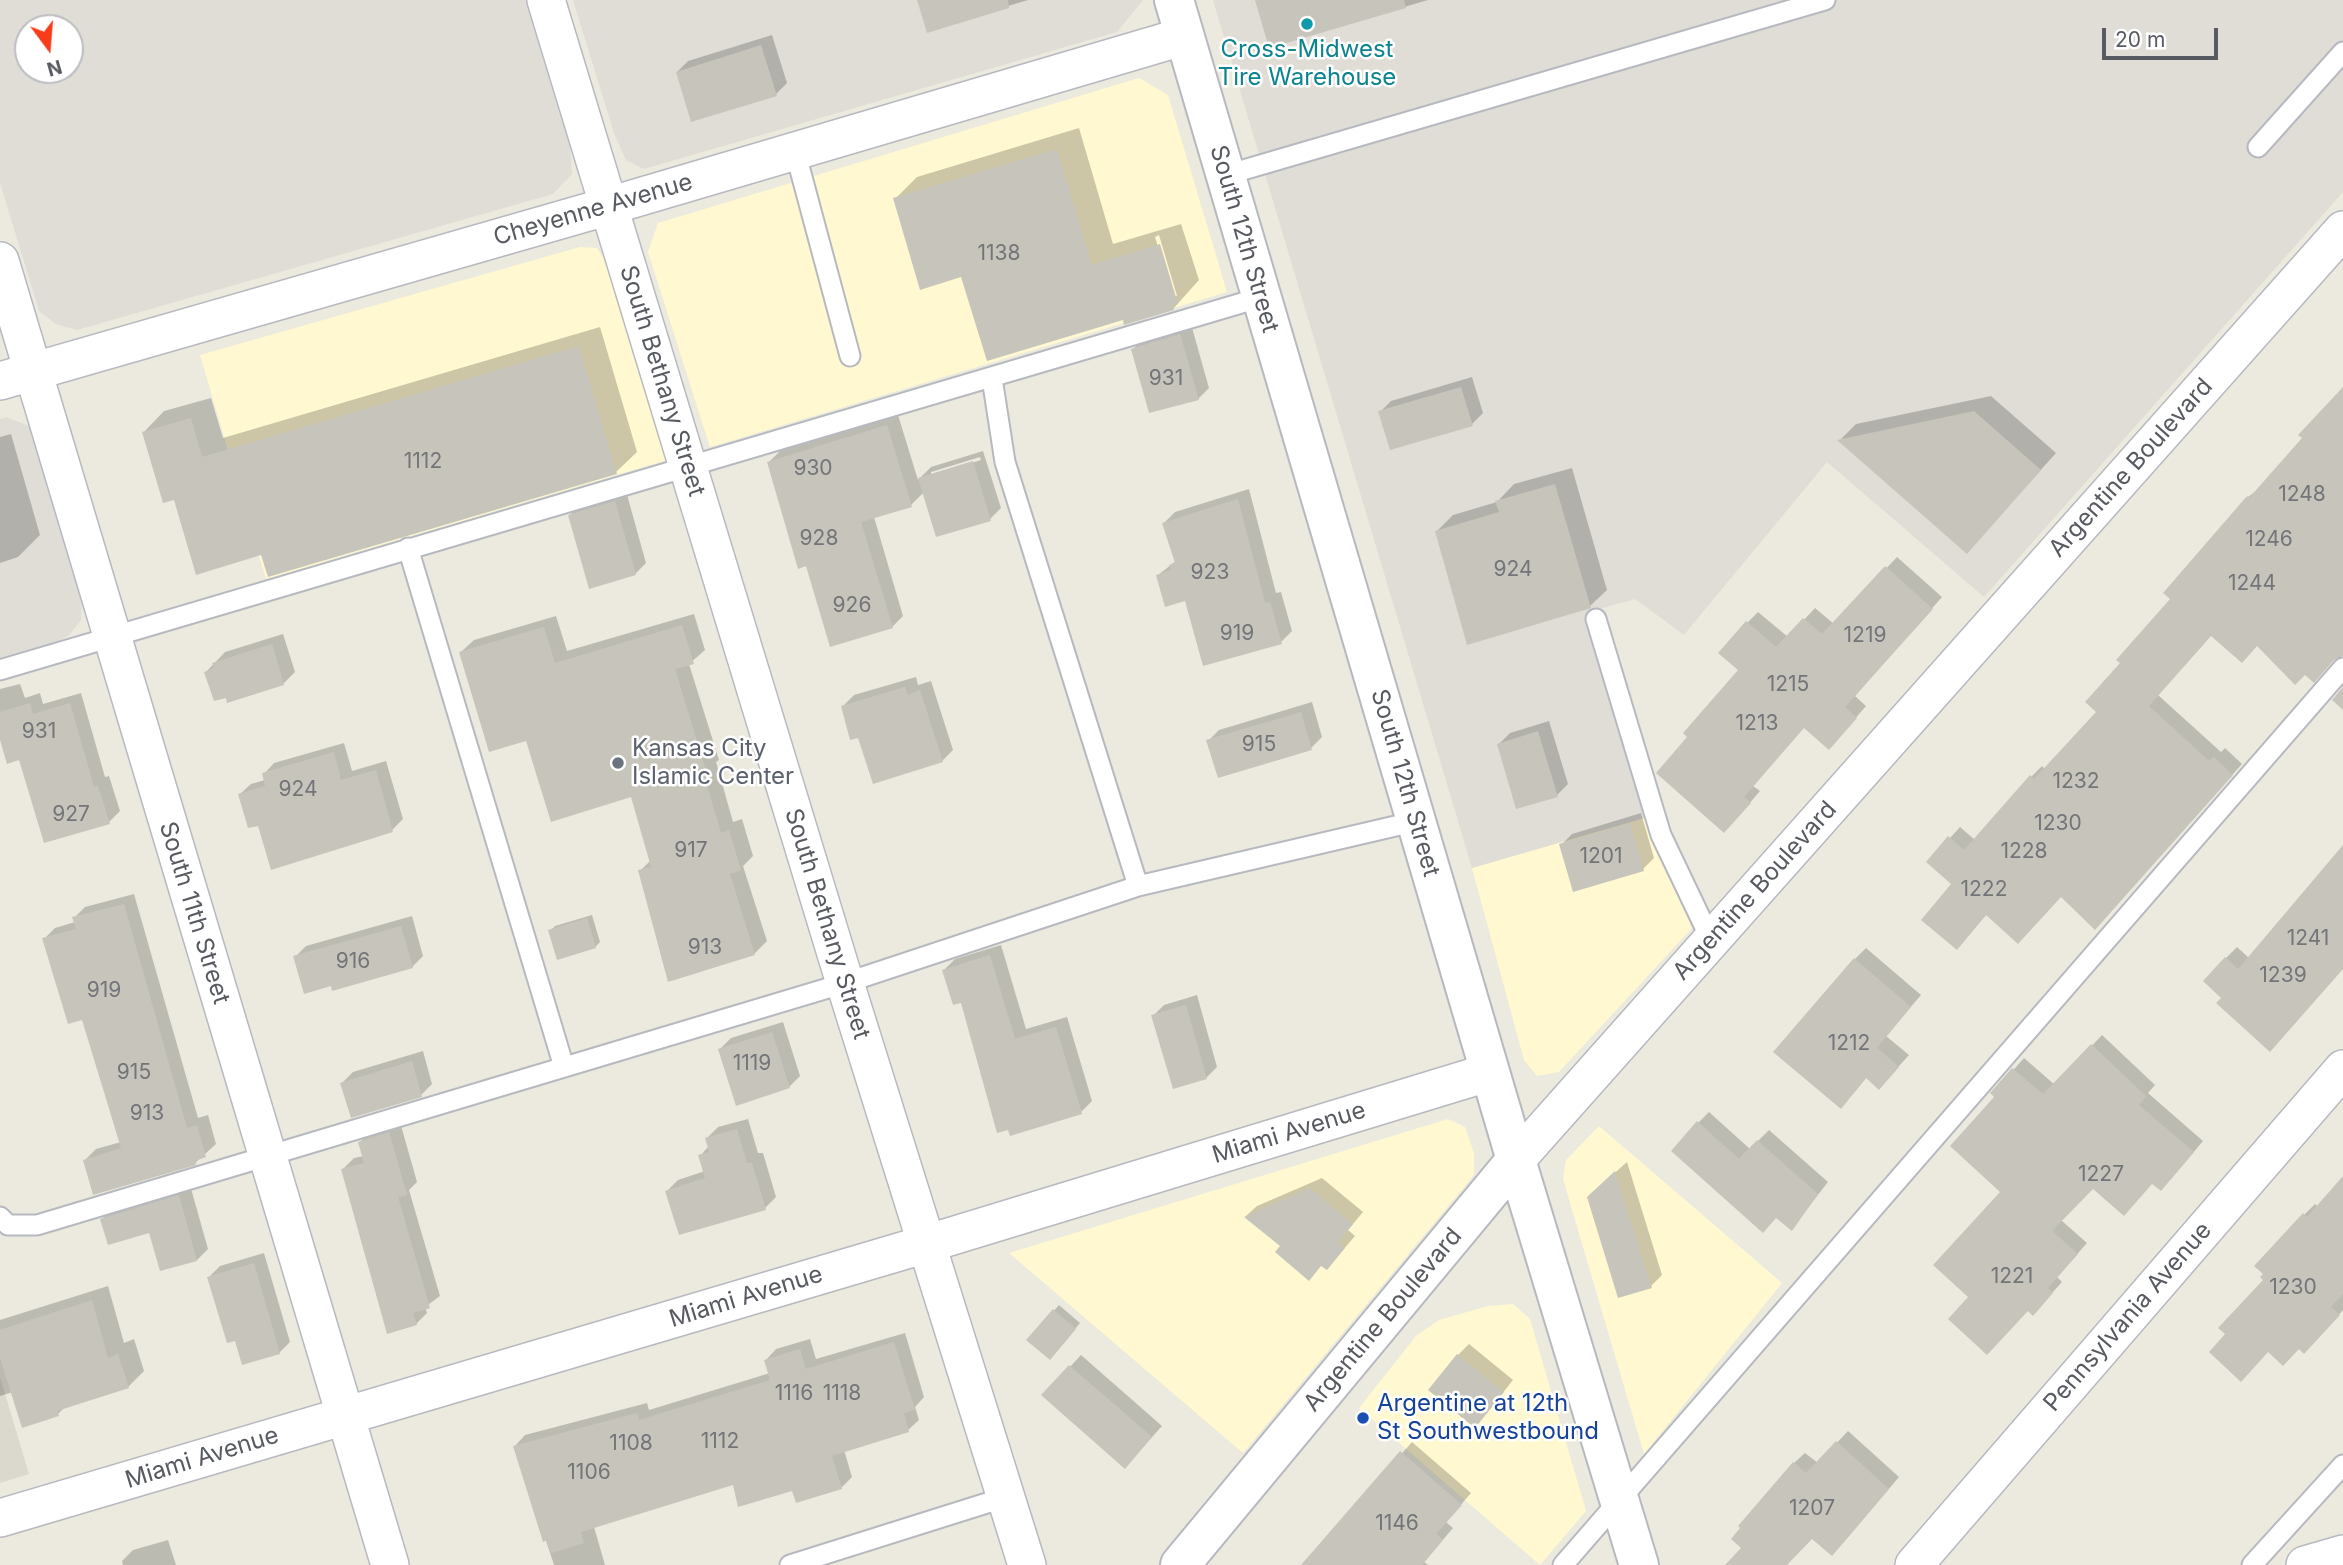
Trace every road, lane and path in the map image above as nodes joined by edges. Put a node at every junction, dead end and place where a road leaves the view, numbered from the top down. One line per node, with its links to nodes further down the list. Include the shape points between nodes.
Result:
1 (547, 0): 9 (street, South Bethany Street)
2 (1174, 0): 4 (street, South 12th Street)
3 (1825, 0): 8 (lane)
4 (1185, 36): 7 (street, Cheyenne Avenue); 8 (street, South 12th Street)
5 (2343, 52): 6 (lane)
6 (2258, 147)
7 (795, 151): 9 (street, Cheyenne Avenue); 13 (lane)
8 (1226, 176): 12 (street, South 12th Street)
9 (609, 206): 14 (street, Cheyenne Avenue); 16 (street, South Bethany Street)
10 (2343, 230): 24 (street, Argentine Boulevard)
11 (0, 261): 14 (street, South 11th Street)
12 (1262, 297): 15 (lane); 22 (street, South 12th Street)
13 (850, 356)
14 (16, 376): 19 (street, South 11th Street)
15 (992, 378): 16 (lane); 23 (lane, via 1006,462)
16 (687, 466): 17 (lane); 25 (street, South Bethany Street)
17 (408, 548): 19 (lane); 26 (lane)
18 (1596, 619): 24 (lane, via 1661,835)
19 (111, 635): 21 (lane); 29 (street, South 11th Street)
20 (2343, 668): 36 (lane)
21 (0, 670)
22 (1416, 821): 23 (lane); 28 (street, South 12th Street)
23 (1138, 886): 25 (lane)
24 (1711, 940): 30 (street, Argentine Boulevard)
25 (845, 983): 26 (lane); 32 (street, South Bethany Street)
26 (564, 1067): 29 (lane)
27 (2343, 1069): 46 (street, Pennsylvania Avenue)
28 (1490, 1072): 30 (street, South 12th Street); 32 (street, Miami Avenue)
29 (266, 1156): 31 (lane, via 37,1225 8,1225); 33 (street, South 11th Street)
30 (1516, 1160): 36 (street, South 12th Street); 43 (street, Argentine Boulevard)
31 (0, 1217)
32 (926, 1244): 33 (street, Miami Avenue); 35 (street, South Bethany Street)
33 (343, 1416): 37 (street, Miami Avenue); 40 (street, South 11th Street)
34 (2343, 1465): 47 (lane)
35 (1006, 1497): 39 (lane); 42 (street, South Bethany Street)
36 (1619, 1498): 44 (lane); 45 (street, South 12th Street)
37 (0, 1518)
38 (2343, 1554): 48 (street)
39 (825, 1559): 41 (lane)
40 (390, 1565)
41 (790, 1565)
42 (1027, 1565)
43 (1180, 1565)
44 (1563, 1565)
45 (1639, 1565)
46 (1914, 1565)
47 (2252, 1565)
48 (2305, 1565)

